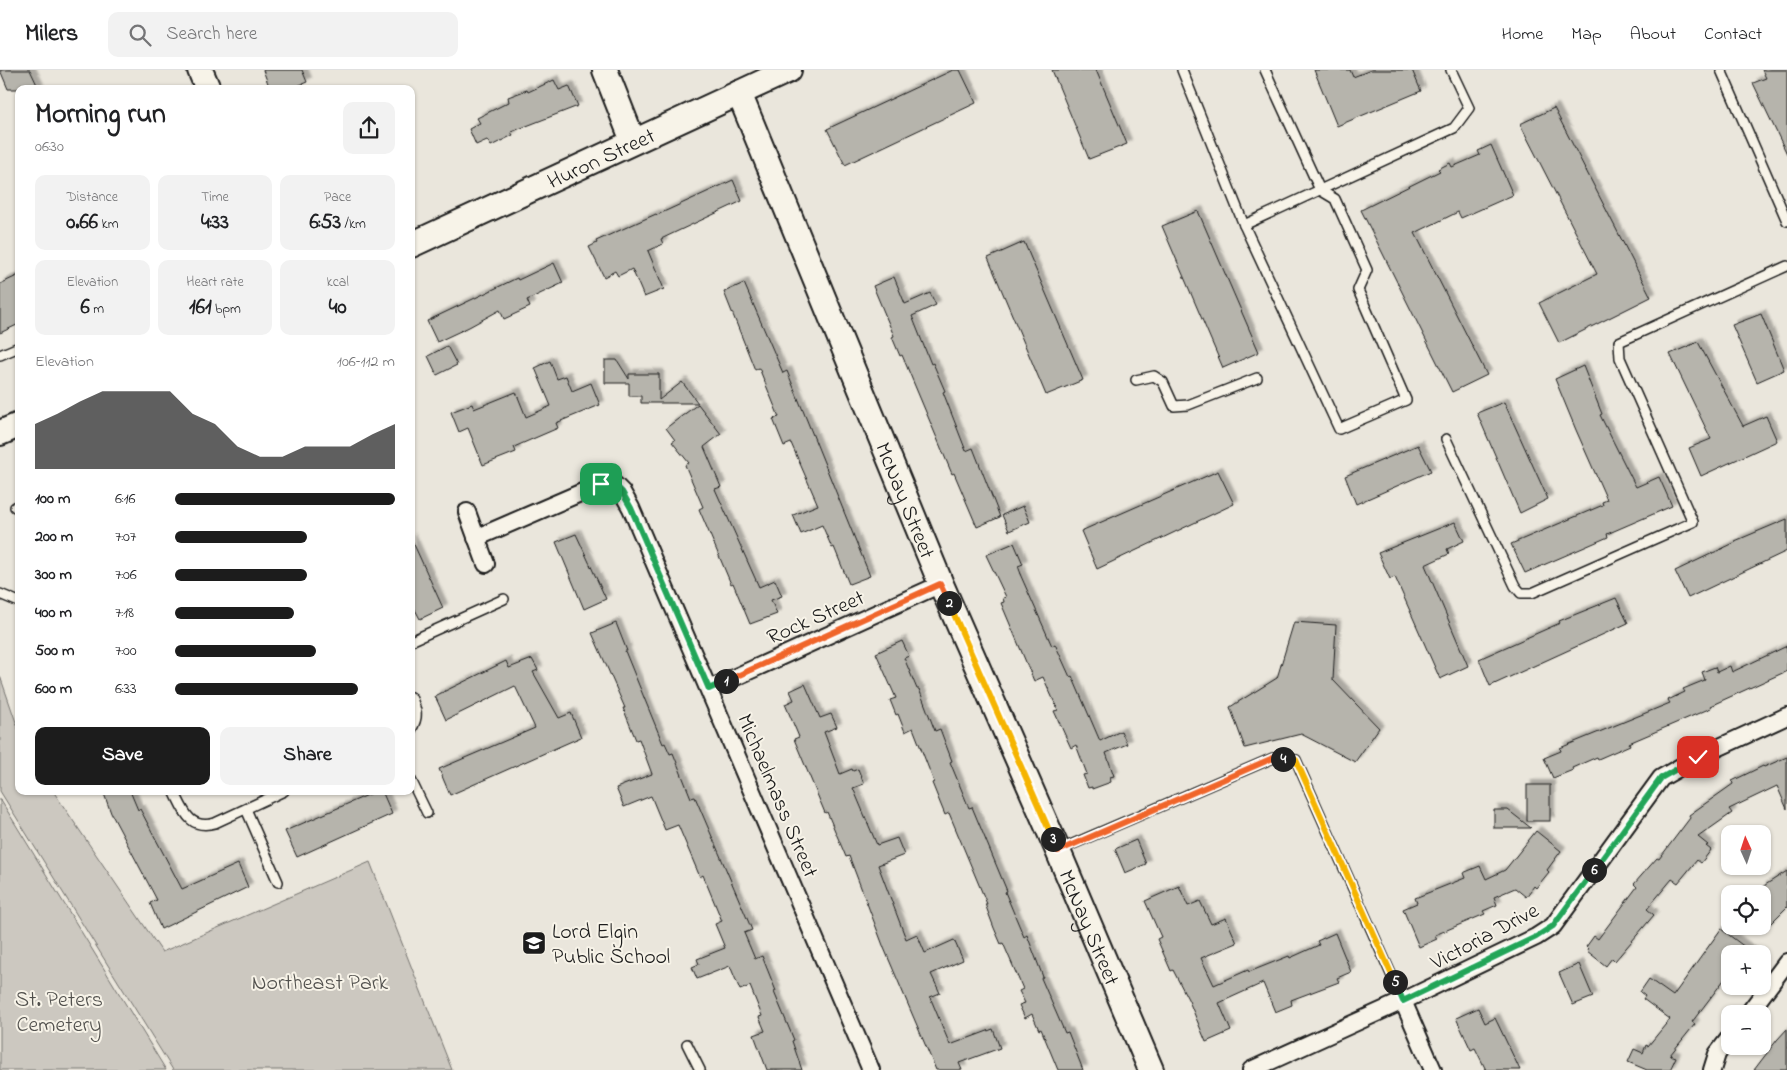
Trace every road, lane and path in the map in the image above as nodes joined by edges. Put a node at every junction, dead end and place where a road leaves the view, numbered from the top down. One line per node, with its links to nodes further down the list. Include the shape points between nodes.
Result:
1 (200, 70): 8 (street)
2 (605, 70): 10 (street)
3 (789, 70): 9 (street, Huron Street)
4 (1182, 70): 13 (lane)
5 (1265, 70): 11 (lane)
6 (1451, 70): 11 (lane, via 1469,108 1454,128)
7 (1721, 70): 12 (lane)
8 (206, 85)
9 (739, 93): 10 (street, Huron Street); 26 (street, McNay Street)
10 (634, 141): 14 (street, Huron Street)
11 (1320, 190): 13 (lane); 13 (lane, via 1335,198 1367,270 1358,290 1406,400 1339,429)
12 (1787, 221)
13 (1244, 225)
14 (415, 243)
15 (1787, 266): 22 (lane, via 1619,342 1620,358 1693,522 1532,593 1521,593 1514,586)
16 (15, 349): 17 (lane)
17 (0, 355)
18 (1257, 378): 19 (lane, via 1188,405 1174,406 1163,382 1154,376)
19 (1136, 380)
20 (15, 427): 21 (street)
21 (0, 433)
22 (1446, 438)
23 (467, 512): 24 (street)
24 (476, 538): 25 (street); 31 (street, Michaelmass Street, via 601,484 614,484 631,508)
25 (486, 564)
26 (940, 584): 31 (street, Rock Street); 40 (street, McNay Street)
27 (0, 594): 29 (lane)
28 (504, 599): 30 (lane)
29 (15, 600)
30 (415, 639)
31 (709, 689): 48 (street, Michaelmass Street)
32 (415, 706): 34 (lane, via 418,712)
33 (1787, 716): 43 (street, Victoria Drive, via 1698,757 1661,778 1553,926)
34 (415, 723)
35 (415, 789): 39 (lane)
36 (176, 795): 38 (lane, via 186,816 205,826)
37 (276, 795): 38 (lane)
38 (246, 809): 41 (lane)
39 (426, 813)
40 (1058, 851): 43 (lane, via 1273,758 1296,760); 49 (street, McNay Street)
41 (278, 882)
42 (1787, 962): 44 (street)
43 (1403, 1001): 50 (street, Victoria Drive); 51 (street)
44 (1755, 1005)
45 (687, 1044): 47 (lane)
46 (1721, 1049): 52 (street)
47 (700, 1070)
48 (871, 1070)
49 (1151, 1070)
50 (1252, 1070)
51 (1433, 1070)
52 (1712, 1070)

